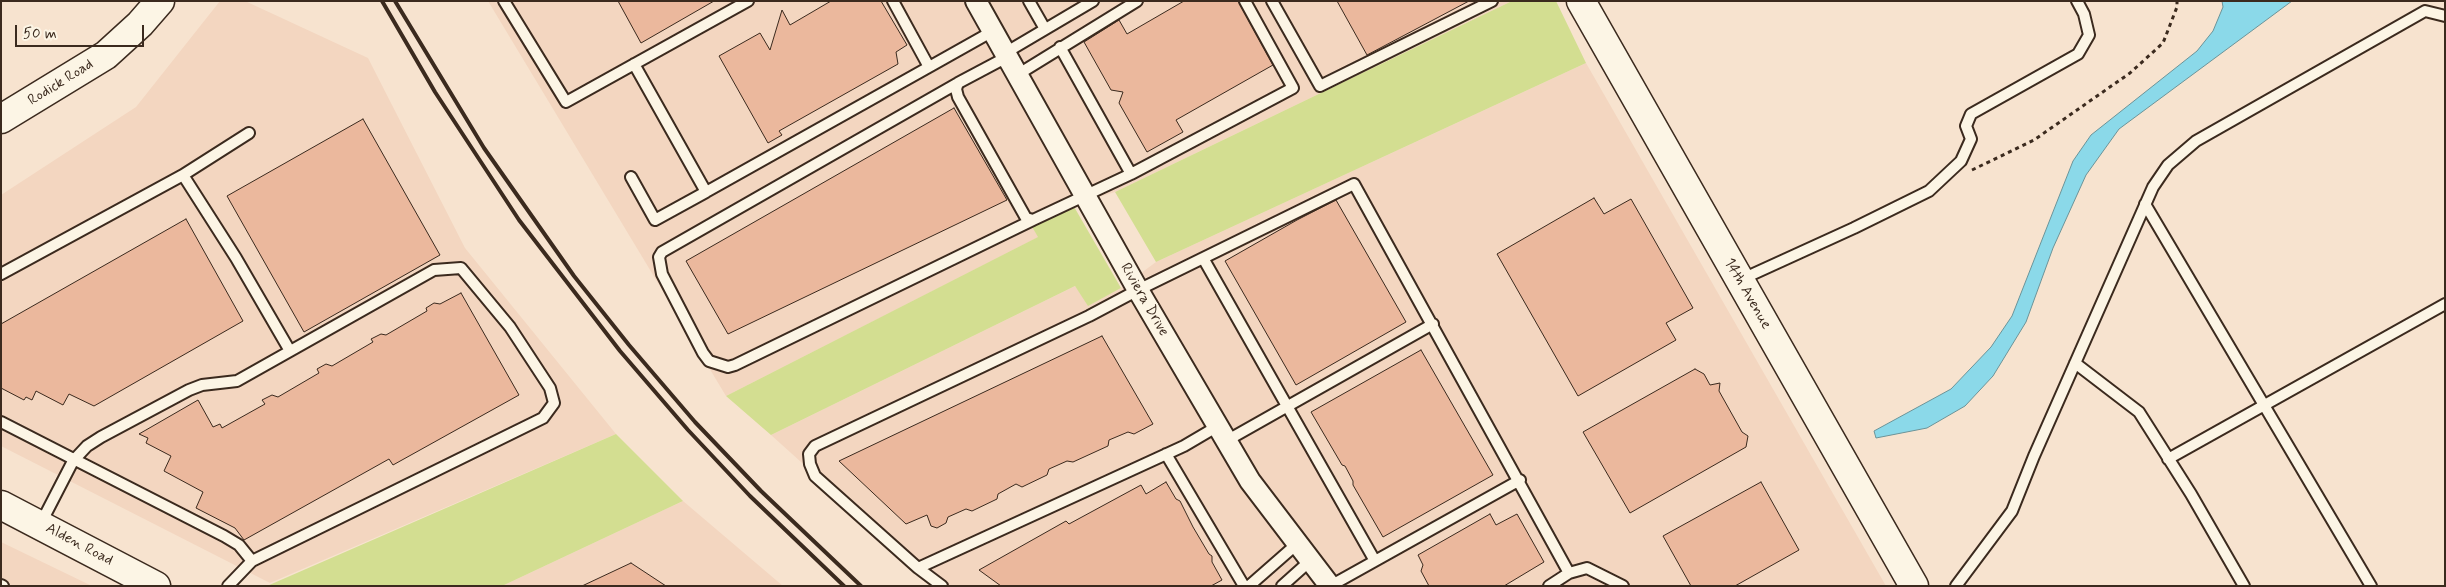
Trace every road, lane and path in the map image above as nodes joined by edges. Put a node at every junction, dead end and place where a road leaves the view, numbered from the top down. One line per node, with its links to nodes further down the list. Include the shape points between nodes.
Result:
1 (160, 1): 24 (main road, Rodick Road, via 106,55)
2 (504, 1): 20 (lane, via 566,102)
3 (748, 1): 20 (lane)
4 (893, 1): 21 (lane)
5 (976, 1): 17 (street, Riviera Drive)
6 (1029, 1): 16 (lane)
7 (1092, 1): 16 (lane)
8 (1137, 1): 18 (lane)
9 (1245, 1): 26 (lane, via 1293,88)
10 (1272, 1): 11 (lane, via 1320,86)
11 (1492, 1)
12 (1581, 1): 36 (main road, 14th Avenue)
13 (2077, 1): 36 (lane, via 2089,35 2078,54 1971,114 1966,126 1971,139 1961,160 1929,191)
14 (2177, 1): 27 (path, via 2163,43 2130,73 2034,140)
15 (2445, 16): 32 (lane, via 2425,11 2196,141 2168,165)
16 (1045, 29): 19 (lane)
17 (992, 31): 19 (street, Riviera Drive); 21 (lane)
18 (1060, 48): 22 (lane); 26 (lane)
19 (1006, 55): 22 (street, Riviera Drive); 23 (lane)
20 (634, 64): 30 (lane)
21 (929, 67): 30 (lane)
22 (1017, 75): 31 (street, Riviera Drive)
23 (958, 83): 33 (lane, via 958,97 1026,218); 33 (lane, via 662,252 659,257 662,274 703,353 709,361 728,367 735,365)
24 (1, 119)
25 (249, 133): 28 (lane)
26 (1131, 174): 31 (lane)
27 (1964, 174)
28 (183, 176): 35 (lane); 40 (lane)
29 (631, 177): 30 (lane, via 655,220)
30 (706, 192)
31 (1085, 195): 33 (lane); 37 (street, Riviera Drive)
32 (2145, 204): 41 (lane); 42 (lane)
33 (1033, 220)
34 (1203, 258): 37 (lane); 39 (lane, via 1354,184); 43 (lane)
35 (1, 274)
36 (1740, 280): 67 (main road, 14th Avenue)
37 (1138, 290): 45 (street, Riviera Drive); 56 (lane, via 812,450 810,464 815,476)
38 (2445, 304): 42 (lane)
39 (1433, 324): 43 (lane); 49 (lane)
40 (290, 351): 47 (lane, via 237,381 202,385 189,390 101,437); 54 (lane, via 434,270 461,268 510,326 550,388 554,403 543,418)
41 (2075, 363): 48 (lane, via 2139,412); 68 (lane, via 2012,511)
42 (2264, 404): 48 (lane); 70 (lane)
43 (1286, 407): 45 (lane); 55 (lane)
44 (1, 422): 47 (lane)
45 (1222, 434): 46 (lane); 52 (street, Riviera Drive, via 1250,481)
46 (1166, 454): 56 (lane); 61 (lane)
47 (75, 458): 51 (lane); 54 (lane, via 224,536 238,545)
48 (2168, 459): 69 (lane)
49 (1520, 480): 55 (lane); 57 (lane)
50 (1, 505): 51 (main road, Alden Road)
51 (40, 525): 58 (main road, Alden Road)
52 (1298, 544): 53 (street, Riviera Drive); 62 (lane)
53 (1310, 560): 63 (lane); 64 (street, Riviera Drive)
54 (252, 561): 59 (lane)
55 (1375, 561): 64 (lane)
56 (918, 568): 60 (lane)
57 (1570, 574): 65 (lane); 66 (lane, via 1587,568)
58 (156, 586)
59 (228, 586)
60 (942, 586)
61 (1244, 586)
62 (1249, 586)
63 (1282, 586)
64 (1330, 586)
65 (1549, 586)
66 (1623, 586)
67 (1914, 586)
68 (1956, 586)
69 (2244, 586)
70 (2371, 586)

